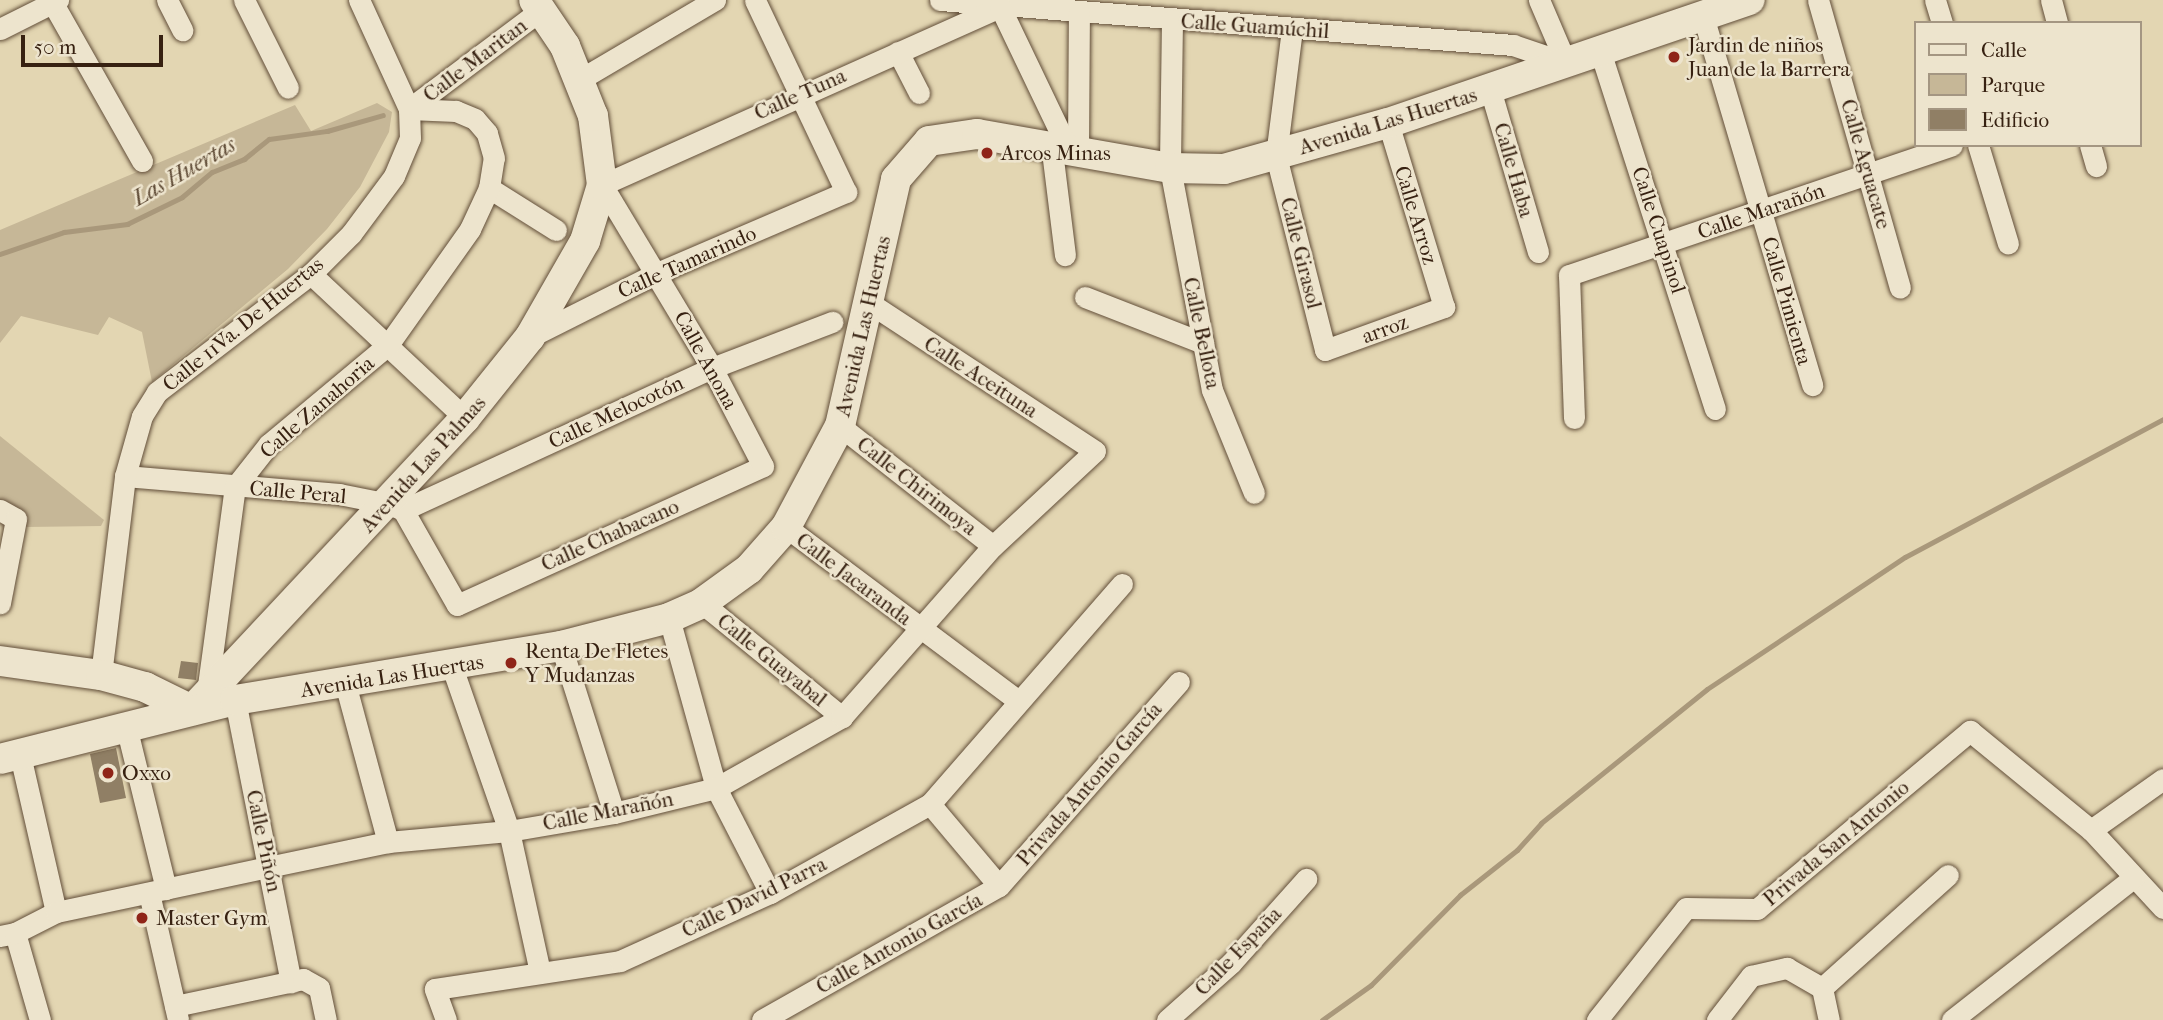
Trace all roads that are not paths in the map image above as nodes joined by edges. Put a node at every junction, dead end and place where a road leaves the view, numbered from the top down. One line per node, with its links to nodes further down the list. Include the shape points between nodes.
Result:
1 (167, 0): 23 (street)
2 (244, 0): 28 (street)
3 (359, 0): 32 (street)
4 (715, 0): 27 (street)
5 (755, 0): 30 (street)
6 (940, 0): 14 (street, Calle Guamúchil)
7 (1538, 0): 26 (street)
8 (1750, 0): 17 (street, Avenida Las Huertas)
9 (1818, 0): 42 (street, Calle Aguacate)
10 (1935, 0): 19 (street)
11 (2051, 0): 20 (street)
12 (54, 1): 21 (street); 39 (street)
13 (538, 5): 27 (street, Avenida Las Palmas); 32 (street, Calle Maritan)
14 (1000, 7): 16 (street, Calle Guamúchil); 25 (street, Calle Tuna); 34 (street)
15 (1126, 8): 16 (street, Calle Guamúchil); 18 (street, Calle Guamúchil)
16 (1079, 12): 34 (street)
17 (1703, 16): 24 (street, Avenida Las Huertas); 45 (street, Calle Pimienta)
18 (1172, 20): 22 (street, Calle Guamúchil); 41 (street, Calle Bellota)
19 (1941, 21)
20 (2056, 21)
21 (0, 29)
22 (1292, 29): 26 (street, Calle Guamúchil, via 1513,45); 38 (street)
23 (182, 30)
24 (1600, 51): 26 (street, Avenida Las Huertas); 47 (street, Calle Cuapinol)
25 (898, 52): 30 (street, Calle Tuna); 31 (street)
26 (1566, 63): 29 (street, Avenida Las Huertas)
27 (579, 80): 43 (street, Avenida Las Palmas, via 593,116)
28 (288, 88)
29 (1490, 89): 33 (street, Avenida Las Huertas); 49 (street, Calle Haba)
30 (801, 93): 43 (street, Calle Tuna); 51 (street, Calle Tamarindo, via 846,192)
31 (919, 93)
32 (410, 109): 44 (street, Calle Zanahoria, via 456,111 475,119 487,133 494,158); 52 (street, Calle 11Va. De Huertas, via 410,138 394,176 351,234)
33 (1388, 123): 38 (street, Avenida Las Huertas); 56 (street, Calle Arroz)
34 (1066, 146): 41 (street, Avenida Las Huertas); 50 (street); 55 (street, Avenida Las Huertas, via 958,135 929,141 915,152 895,179)
35 (1946, 147): 42 (street, Calle Marañón)
36 (1979, 147): 48 (street)
37 (2091, 147): 40 (street)
38 (1276, 156): 41 (street, Avenida Las Huertas, via 1224,169); 61 (street, Calle Girasol)
39 (142, 161)
40 (2096, 166)
41 (1170, 168): 59 (street, Calle Bellota)
42 (1870, 172): 45 (street, Calle Marañón); 53 (street, Calle Aguacate)
43 (602, 186): 51 (street, Calle Anona); 58 (street, Avenida Las Palmas, via 584,241)
44 (489, 188): 46 (street); 60 (street, Calle Zanahoria, via 470,229)
45 (1760, 211): 47 (street, Calle Marañón); 63 (street, Calle Pimienta)
46 (556, 230)
47 (1665, 244): 64 (street, Calle Cuapinol); 66 (street, Calle Marañón, via 1569,275)
48 (2008, 244)
49 (1538, 251)
50 (1065, 255)
51 (657, 273): 58 (street, Calle Tamarindo); 62 (street, Calle Anona)
52 (311, 274): 60 (street); 70 (street, Calle 11Va. De Huertas, via 157,392 138,425)
53 (1900, 288)
54 (1086, 297): 59 (street)
55 (868, 302): 67 (street, Avenida Las Huertas); 68 (street, Calle Aceituna)
56 (1444, 307): 61 (street, arroz)
57 (832, 322): 62 (street, Calle Melocotón)
58 (530, 337): 65 (street, Avenida Las Palmas)
59 (1203, 343): 72 (street, Calle Bellota, via 1212,390)
60 (387, 345): 65 (street); 71 (street, Calle Zanahoria, via 269,444)
61 (1325, 350)
62 (712, 368): 69 (street, Calle Anona); 73 (street, Calle Melocotón)
63 (1812, 385)
64 (1715, 409)
65 (465, 418): 73 (street, Avenida Las Palmas)
66 (1574, 418)
67 (840, 426): 75 (street, Avenida Las Huertas); 76 (street, Calle Chirimoya)
68 (1095, 451): 76 (street, Calle Marañón)
69 (763, 466): 73 (street, Calle Chabacano, via 457,605)
70 (125, 476): 71 (street, Calle Peral); 85 (street, Calle 11Va. De Huertas)
71 (235, 486): 73 (street, Calle Peral, via 339,494); 88 (street)
72 (1254, 493)
73 (396, 507): 88 (street, Avenida Las Palmas)
74 (8, 515): 79 (street)
75 (786, 527): 78 (street, Avenida Las Huertas, via 750,569); 81 (street, Calle Jacaranda)
76 (993, 546): 81 (street, Calle Marañón)
77 (1122, 584): 89 (street, Calle David Parra)
78 (702, 603): 80 (street, Avenida Las Huertas); 90 (street, Calle Guayabal)
79 (0, 604)
80 (670, 618): 82 (street, Avenida Las Huertas); 94 (street)
81 (922, 630): 89 (street, Calle Jacaranda); 90 (street, Calle Marañón)
82 (561, 646): 84 (street, Avenida Las Huertas); 96 (street)
83 (0, 661): 85 (street)
84 (452, 667): 87 (street, Avenida Las Huertas); 98 (street)
85 (101, 675): 88 (street)
86 (1180, 682): 104 (street, Privada Antonio García)
87 (345, 683): 88 (street, Avenida Las Huertas); 99 (street)
88 (212, 701): 91 (street); 100 (street, Calle Piñón)
89 (1019, 701): 95 (street, Calle David Parra)
90 (842, 717): 94 (street, Calle Marañón)
91 (126, 726): 92 (street); 105 (street)
92 (10, 757): 108 (street)
93 (2163, 779): 97 (street)
94 (716, 788): 96 (street, Calle Marañón); 106 (street)
95 (930, 804): 104 (street); 106 (street, Calle David Parra)
96 (614, 813): 98 (street, Calle Marañón)
97 (2091, 830): 102 (street); 119 (street, Privada San Antonio, via 1970,731 1757,909 1686,908)
98 (509, 831): 99 (street, Calle Marañón); 110 (street)
99 (388, 842): 100 (street, Calle Marañón)
100 (268, 867): 105 (street, Calle Marañón); 111 (street, Calle Piñón)
101 (1948, 875): 112 (street)
102 (2133, 878): 107 (street); 122 (street)
103 (1306, 879): 118 (street, Calle España, via 1231,963)
104 (999, 887): 117 (street, Calle Antonio García)
105 (157, 891): 108 (street, Calle Marañón); 113 (street)
106 (770, 893): 110 (street, Calle David Parra, via 620,961)
107 (2163, 908)
108 (57, 912): 109 (street, Calle Marañón)
109 (7, 935): 114 (street)
110 (540, 972): 116 (street, Calle David Parra, via 435,989)
111 (291, 982): 113 (street); 115 (street, via 312,982 319,988)
112 (1822, 988): 120 (street, via 1787,968 1751,976); 121 (street)
113 (177, 1013)
114 (40, 1020)
115 (326, 1020)
116 (446, 1020)
117 (762, 1020)
118 (1167, 1020)
119 (1597, 1020)
120 (1717, 1020)
121 (1829, 1020)
122 (1952, 1020)

